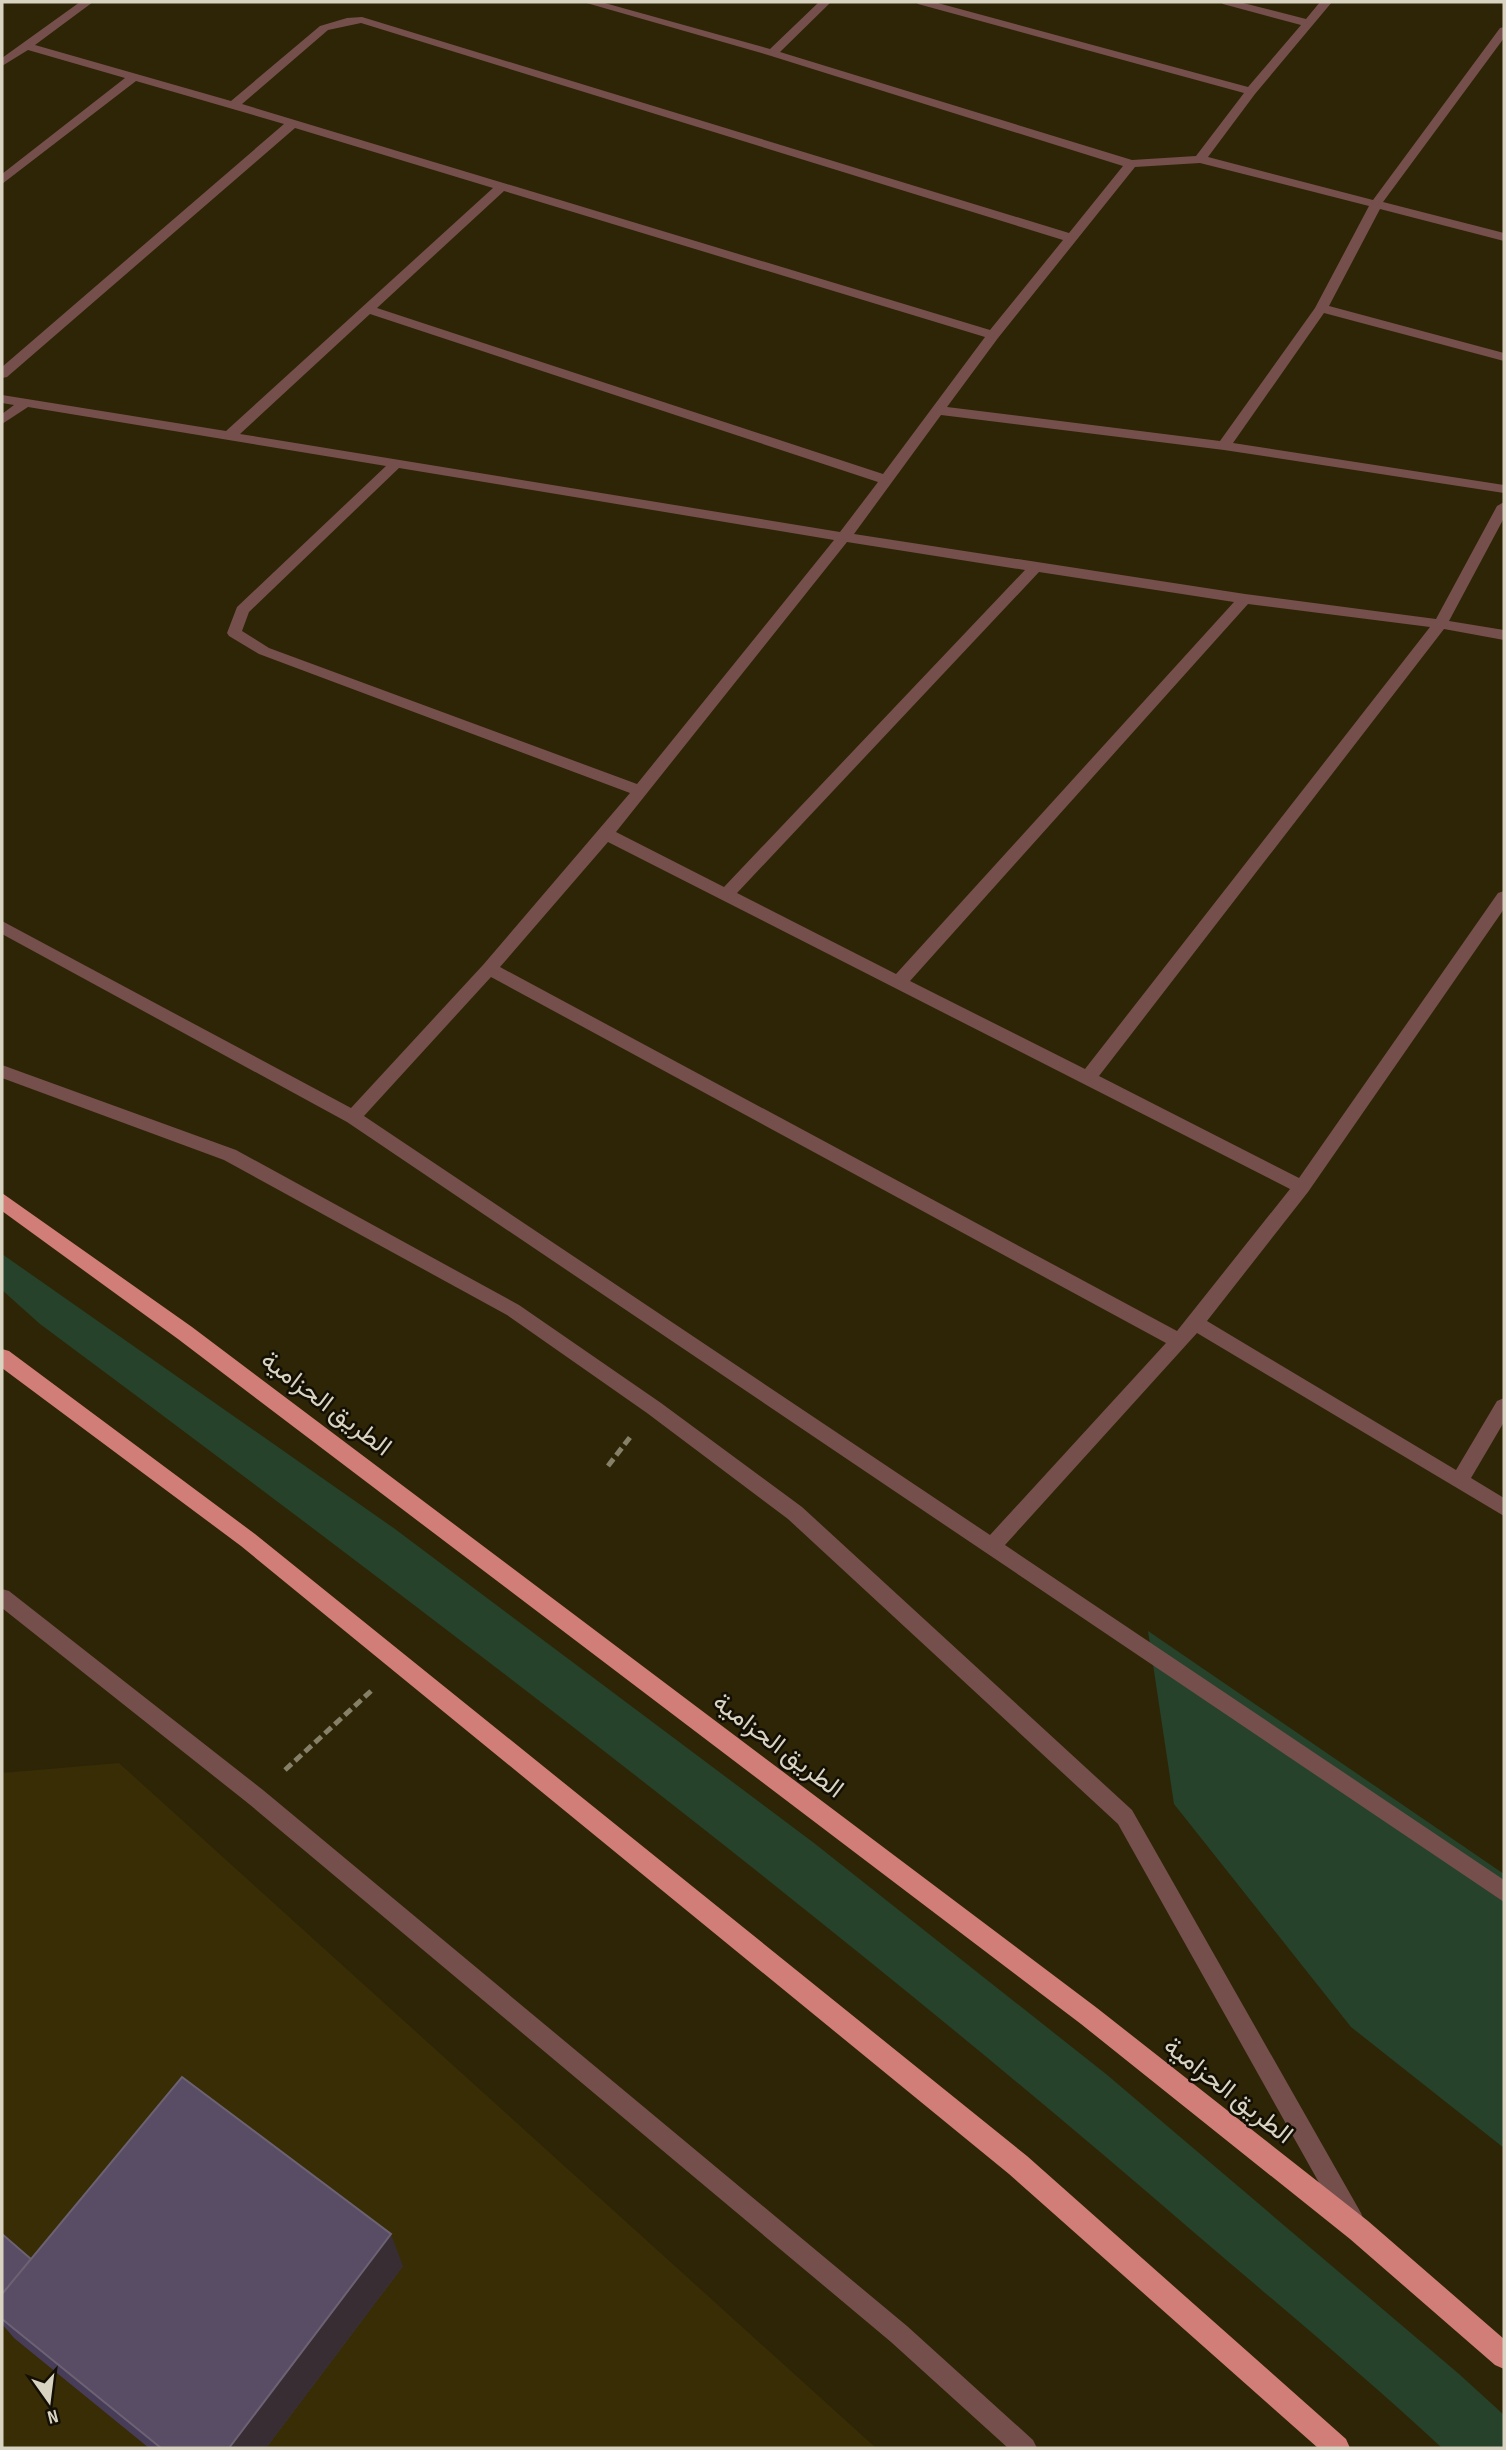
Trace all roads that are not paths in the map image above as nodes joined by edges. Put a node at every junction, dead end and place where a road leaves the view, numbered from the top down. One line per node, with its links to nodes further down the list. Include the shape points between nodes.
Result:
1 (87, 2): 9 (street)
2 (589, 2): 10 (street)
3 (825, 2): 10 (street)
4 (922, 2): 13 (street)
5 (1227, 2): 7 (street)
6 (1326, 2): 7 (street)
7 (1308, 23): 13 (street)
8 (1504, 30): 20 (street)
9 (27, 46): 11 (street); 12 (street)
10 (772, 53): 17 (street)
11 (2, 63)
12 (134, 77): 14 (street); 18 (street)
13 (1251, 91): 16 (street)
14 (233, 105): 15 (street); 22 (street, via 324,28 362,20)
15 (293, 123): 19 (street); 27 (street)
16 (1199, 159): 17 (street); 20 (street)
17 (1131, 164): 22 (street)
18 (2, 180)
19 (502, 186): 24 (street); 25 (street)
20 (1377, 202): 21 (street); 23 (street)
21 (1504, 237)
22 (1071, 238): 25 (street)
23 (1321, 308): 26 (street); 33 (street)
24 (368, 309): 32 (street); 35 (street)
25 (993, 335): 30 (street)
26 (1504, 357)
27 (2, 374)
28 (2, 399): 29 (street)
29 (24, 403): 31 (street); 32 (street)
30 (937, 410): 33 (street); 35 (street)
31 (2, 419)
32 (229, 436): 34 (street)
33 (1224, 446): 36 (street)
34 (396, 464): 38 (street); 43 (street, via 242,610 234,633 264,651)
35 (886, 480): 38 (street)
36 (1504, 489)
37 (1504, 506): 41 (street)
38 (844, 537): 39 (street); 43 (street)
39 (1036, 566): 40 (street); 45 (street)
40 (1245, 599): 41 (street); 49 (street)
41 (1440, 624): 42 (street); 51 (street)
42 (1504, 635)
43 (640, 791): 44 (street)
44 (606, 834): 45 (street); 48 (street)
45 (726, 895): 49 (street)
46 (1504, 897): 53 (street)
47 (2, 927): 52 (street)
48 (489, 969): 52 (street); 56 (street)
49 (899, 982): 51 (street)
50 (2, 1071): 64 (street, via 230,1154 513,1310 795,1513 1125,1817)
51 (1088, 1078): 53 (street)
52 (353, 1117): 61 (street)
53 (1302, 1186): 55 (street)
54 (2, 1201): 64 (highway, الطريق الحزامية, via 186,1333 1089,2016)
55 (1195, 1323): 56 (street); 59 (street)
56 (1179, 1341): 61 (street)
57 (2, 1357): 67 (highway, via 248,1540 1018,2165)
58 (1504, 1406): 59 (street)
59 (1459, 1481): 60 (street)
60 (1504, 1508)
61 (991, 1547): 63 (street)
62 (2, 1597): 66 (street, via 256,1797 899,2334)
63 (1504, 1892)
64 (1359, 2230): 65 (highway, الطريق الحزامية)
65 (1504, 2356)
66 (1025, 2448)
67 (1337, 2448)

